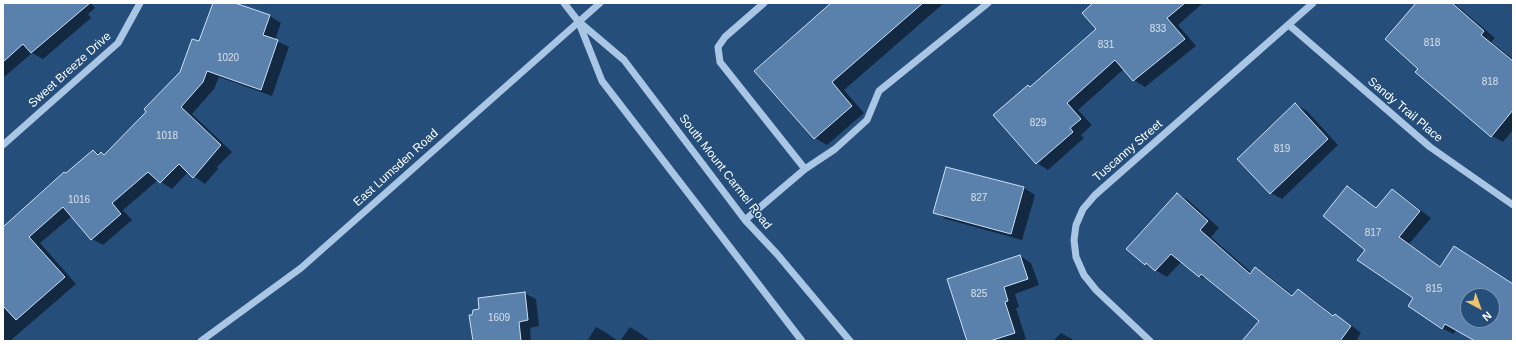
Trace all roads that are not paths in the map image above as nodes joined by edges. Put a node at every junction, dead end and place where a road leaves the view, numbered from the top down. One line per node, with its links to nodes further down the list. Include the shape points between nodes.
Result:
1 (140, 3): 9 (street, Sweet Breeze Drive, via 118,43)
2 (564, 3): 7 (street, South Mount Carmel Road)
3 (600, 3): 7 (street, East Lumsden Road)
4 (764, 3): 10 (street, via 725,37 718,47 720,62)
5 (988, 3): 10 (street, via 879,91 867,120 835,149)
6 (1313, 3): 8 (street, Tuscanny Street)
7 (578, 21): 12 (street, South Mount Carmel Road, via 624,60); 13 (street, East Lumsden Road, via 301,268); 14 (street, South Mount Carmel Road, via 602,81)
8 (1289, 25): 11 (street, Sandy Trail Place, via 1430,146); 16 (street, Tuscanny Street, via 1095,195 1083,209 1076,225 1074,240 1076,257 1084,275 1096,290)
9 (3, 145)
10 (806, 169): 12 (street)
11 (1513, 205)
12 (745, 220): 15 (street, South Mount Carmel Road)
13 (201, 341)
14 (802, 341)
15 (850, 341)
16 (1150, 341)

